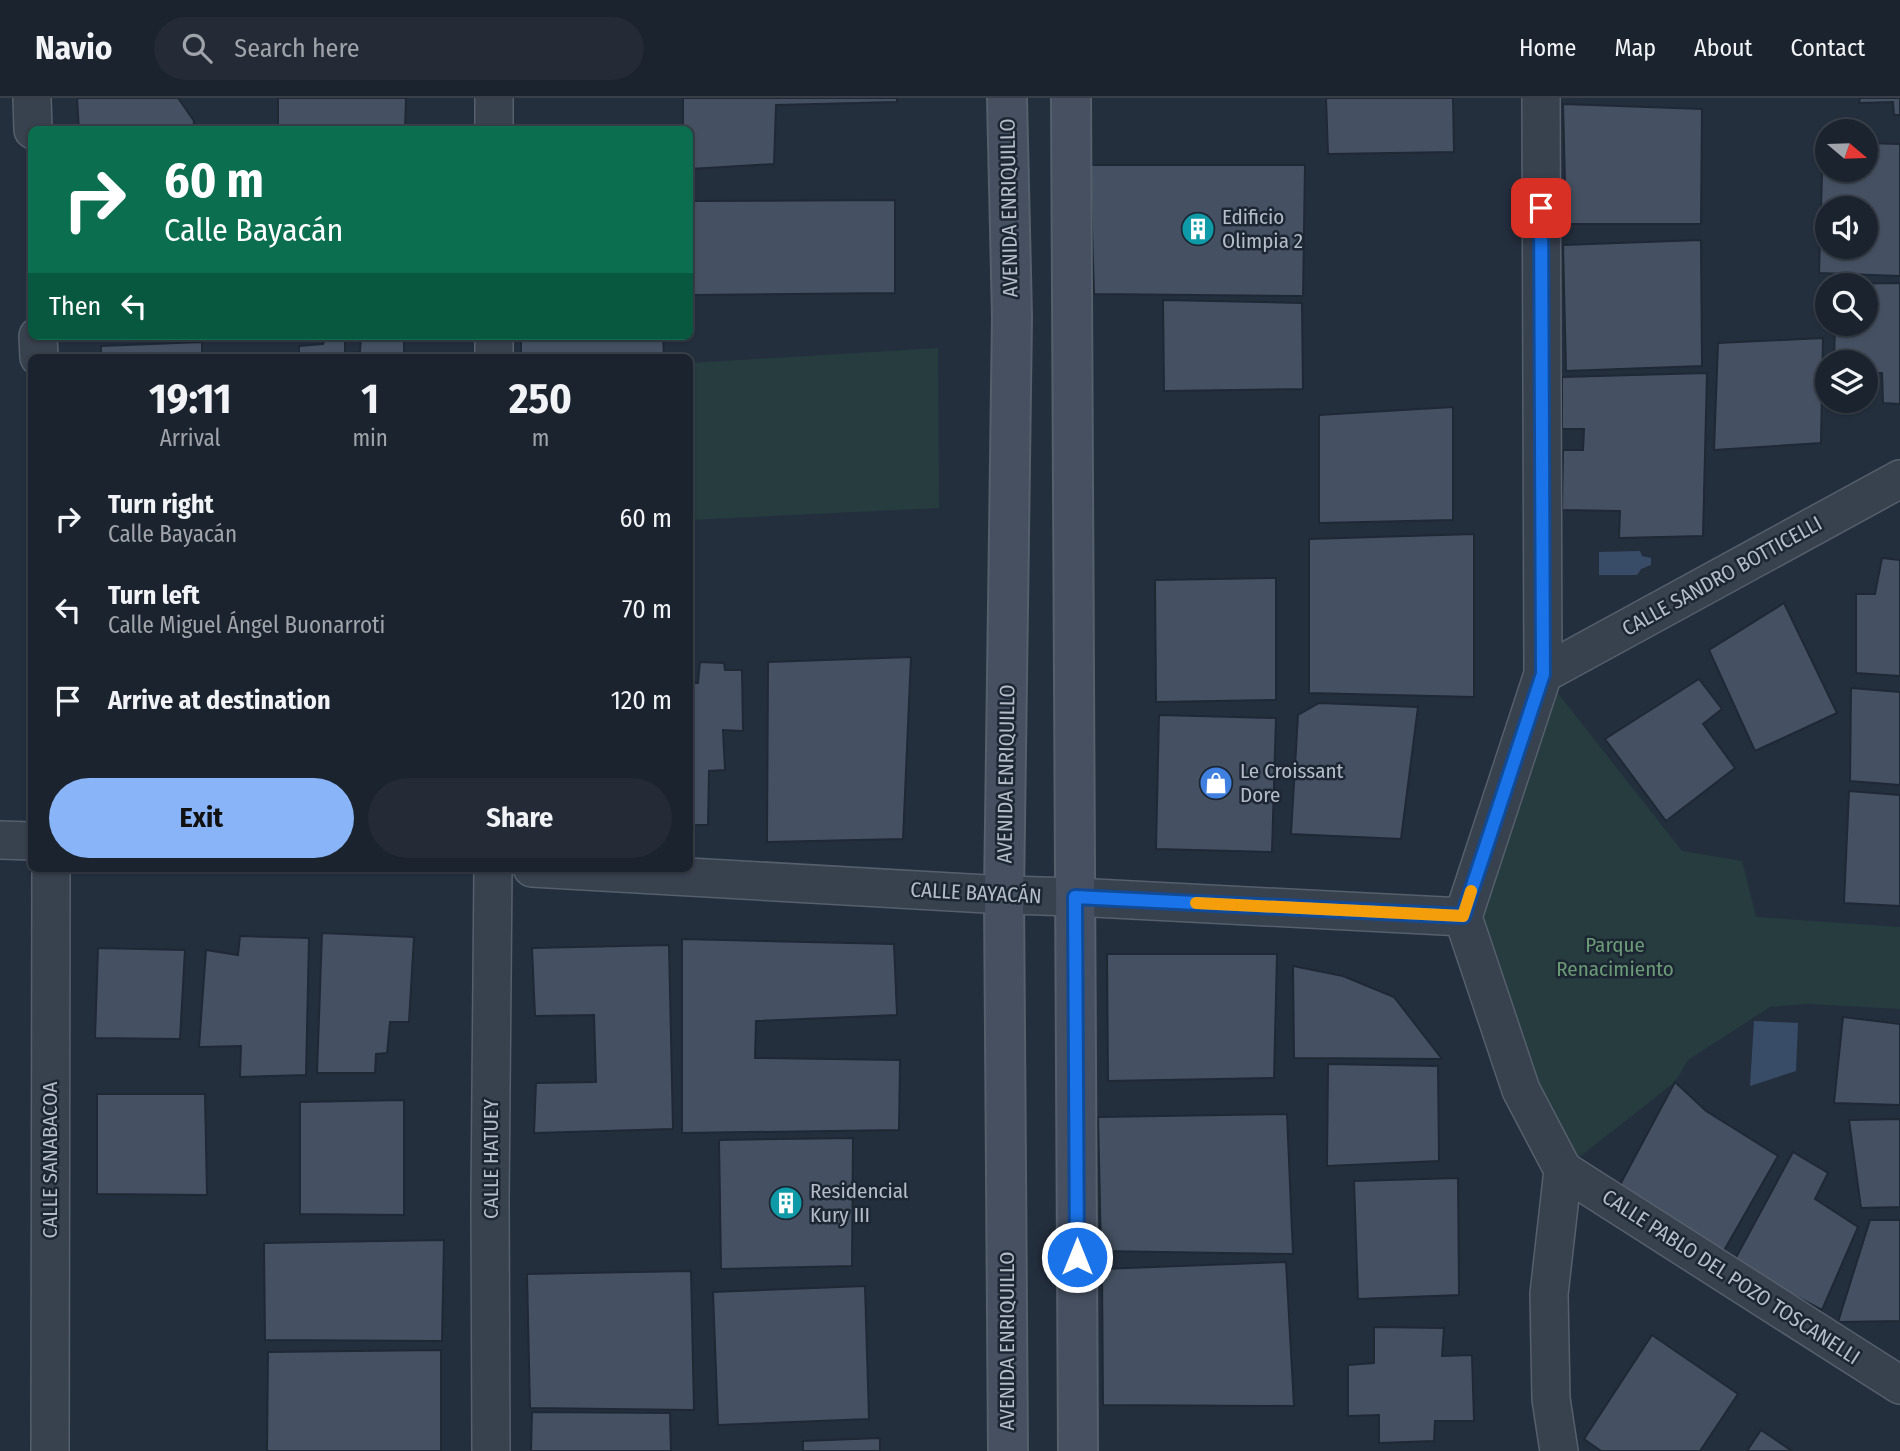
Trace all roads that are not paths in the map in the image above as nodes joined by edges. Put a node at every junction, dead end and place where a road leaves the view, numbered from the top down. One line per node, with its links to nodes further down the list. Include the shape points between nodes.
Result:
1 (32, 98): 6 (street)
2 (494, 98): 7 (street)
3 (1007, 98): 15 (main road, AVENIDA ENRIQUILLO, via 1012,317)
4 (1071, 98): 16 (main road)
5 (1541, 98): 9 (street)
6 (33, 126)
7 (494, 126)
8 (1900, 479): 9 (street, CALLE SANDRO BOTTICELLI)
9 (1543, 674): 17 (street)
10 (0, 840): 11 (street)
11 (28, 841)
12 (51, 872): 20 (street, CALLE SANABACOA)
13 (493, 872): 21 (street, CALLE HATUEY)
14 (602, 872): 15 (street, CALLE BAYACÁN)
15 (1004, 895): 16 (street, CALLE BAYACÁN); 22 (main road, AVENIDA ENRIQUILLO)
16 (1075, 897): 17 (street, CALLE BAYACÁN); 23 (main road)
17 (1463, 916): 18 (street, via 1521,1090)
18 (1563, 1170): 19 (street, CALLE PABLO DEL POZO TOSCANELLI); 24 (street, via 1549,1294 1551,1399)
19 (1900, 1385)
20 (50, 1451)
21 (491, 1451)
22 (1008, 1451)
23 (1078, 1451)
24 (1559, 1451)

